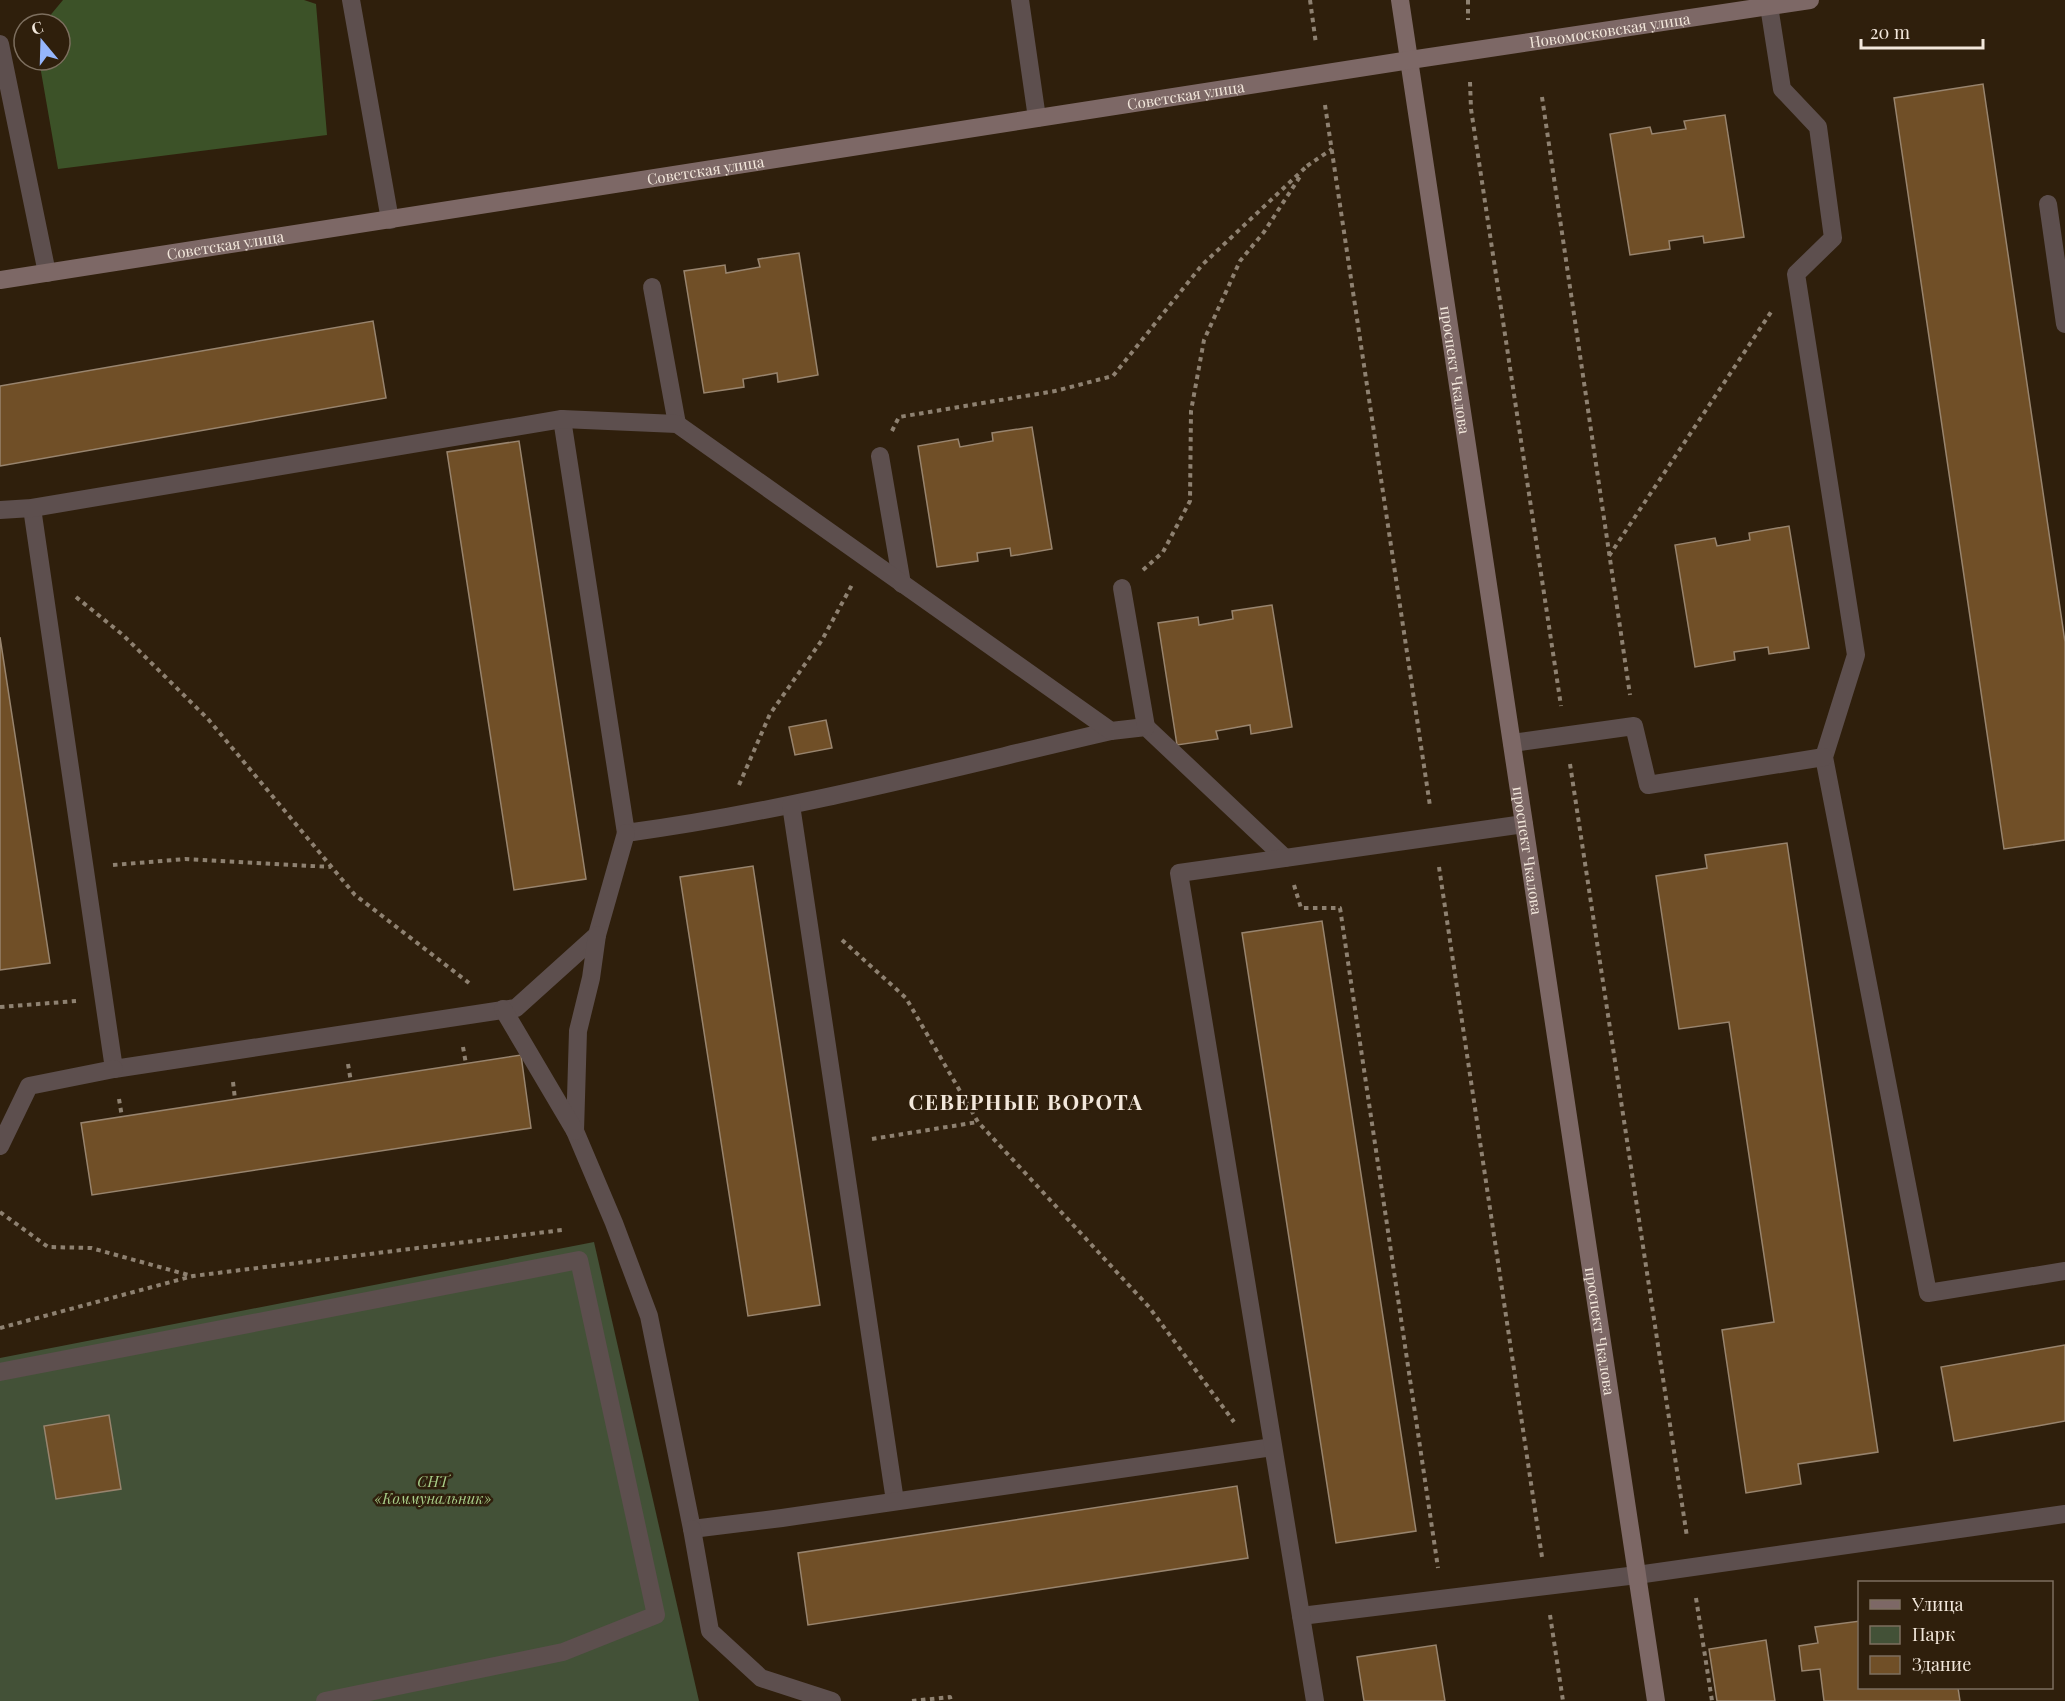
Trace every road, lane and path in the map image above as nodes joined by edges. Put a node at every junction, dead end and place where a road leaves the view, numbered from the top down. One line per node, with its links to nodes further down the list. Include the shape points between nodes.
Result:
1 (351, 0): 17 (lane)
2 (1020, 0): 13 (lane)
3 (1310, 0): 11 (path)
4 (1400, 0): 10 (street, проспект Чкалова)
5 (1468, 0): 9 (path)
6 (1809, 0): 7 (street, Новомосковская улица)
7 (1769, 6): 9 (street, Новомосковская улица); 19 (lane, via 1782,89 1818,127 1833,238)
8 (0, 44): 18 (lane)
9 (1469, 51): 10 (street, Новомосковская улица); 36 (path, via 1471,110)
10 (1410, 60): 11 (street, Советская улица); 37 (street, проспект Чкалова)
11 (1321, 74): 13 (street, Советская улица); 14 (path)
12 (1542, 97): 28 (path)
13 (1038, 118): 17 (street, Советская улица)
14 (1332, 148): 15 (path); 43 (path)
15 (1307, 166): 25 (path, via 1202,265 1113,376 1055,391 899,417); 32 (path, via 1240,261 1204,340 1191,411 1190,501 1163,552)
16 (2048, 204): 22 (lane)
17 (390, 219): 18 (street, Советская улица)
18 (47, 273): 20 (street, Советская улица)
19 (1796, 274): 28 (path); 38 (lane, via 1856,655)
20 (0, 280)
21 (652, 287): 24 (lane)
22 (2065, 324)
23 (562, 419): 24 (lane); 26 (lane); 42 (lane)
24 (677, 424): 29 (lane)
25 (880, 456): 31 (lane)
26 (32, 508): 27 (lane); 30 (lane)
27 (0, 510)
28 (1609, 556): 33 (path)
29 (866, 558): 31 (lane); 39 (path, via 822,640 771,714)
30 (40, 569): 45 (path, via 123,635 208,719); 46 (lane)
31 (902, 584): 35 (lane)
32 (1122, 588): 34 (lane)
33 (1634, 726): 36 (lane); 38 (lane, via 1648,785)
34 (1146, 728): 35 (lane); 44 (lane)
35 (1111, 731): 40 (lane)
36 (1565, 734): 37 (lane); 68 (path)
37 (1512, 743): 41 (street, проспект Чкалова)
38 (1824, 757): 59 (lane, via 1928,1293)
39 (735, 794)
40 (791, 806): 42 (lane); 47 (lane)
41 (1524, 824): 43 (lane); 69 (street, проспект Чкалова)
42 (626, 834): 48 (lane)
43 (1434, 837): 44 (lane); 70 (path)
44 (1285, 858): 63 (lane, via 1179,873); 71 (path, via 1301,908 1340,908)
45 (331, 867): 46 (path, via 185,860); 51 (path, via 355,895)
46 (84, 868): 49 (lane)
47 (806, 908): 53 (path, via 906,998); 55 (lane)
48 (597, 934): 51 (lane, via 516,1008); 54 (lane, via 578,1031)
49 (103, 999): 50 (path); 52 (lane)
50 (0, 1007)
51 (503, 1009): 52 (lane); 54 (lane)
52 (114, 1069): 56 (lane, via 29,1086)
53 (978, 1122): 55 (path); 64 (path, via 1149,1307)
54 (575, 1131): 58 (lane)
55 (842, 1143): 65 (lane)
56 (0, 1146)
57 (0, 1212): 60 (path, via 48,1247 91,1248)
58 (614, 1223): 60 (path); 67 (lane, via 649,1316)
59 (2065, 1271)
60 (193, 1276): 61 (path)
61 (0, 1328)
62 (0, 1372): 73 (lane, via 579,1260 656,1615 563,1652)
63 (1273, 1447): 64 (lane); 72 (lane)
64 (1254, 1450): 65 (lane)
65 (895, 1502): 67 (lane)
66 (2065, 1514): 68 (lane)
67 (692, 1529): 74 (lane, via 710,1631 760,1678)
68 (1692, 1566): 69 (lane); 80 (path)
69 (1637, 1575): 70 (lane); 79 (street, проспект Чкалова)
70 (1546, 1586): 71 (lane); 78 (path)
71 (1443, 1599): 72 (lane)
72 (1301, 1616): 77 (lane)
73 (325, 1701)
74 (832, 1701)
75 (912, 1701): 76 (path, via 950,1697)
76 (951, 1701)
77 (1315, 1701)
78 (1563, 1701)
79 (1656, 1701)
80 (1712, 1701)

